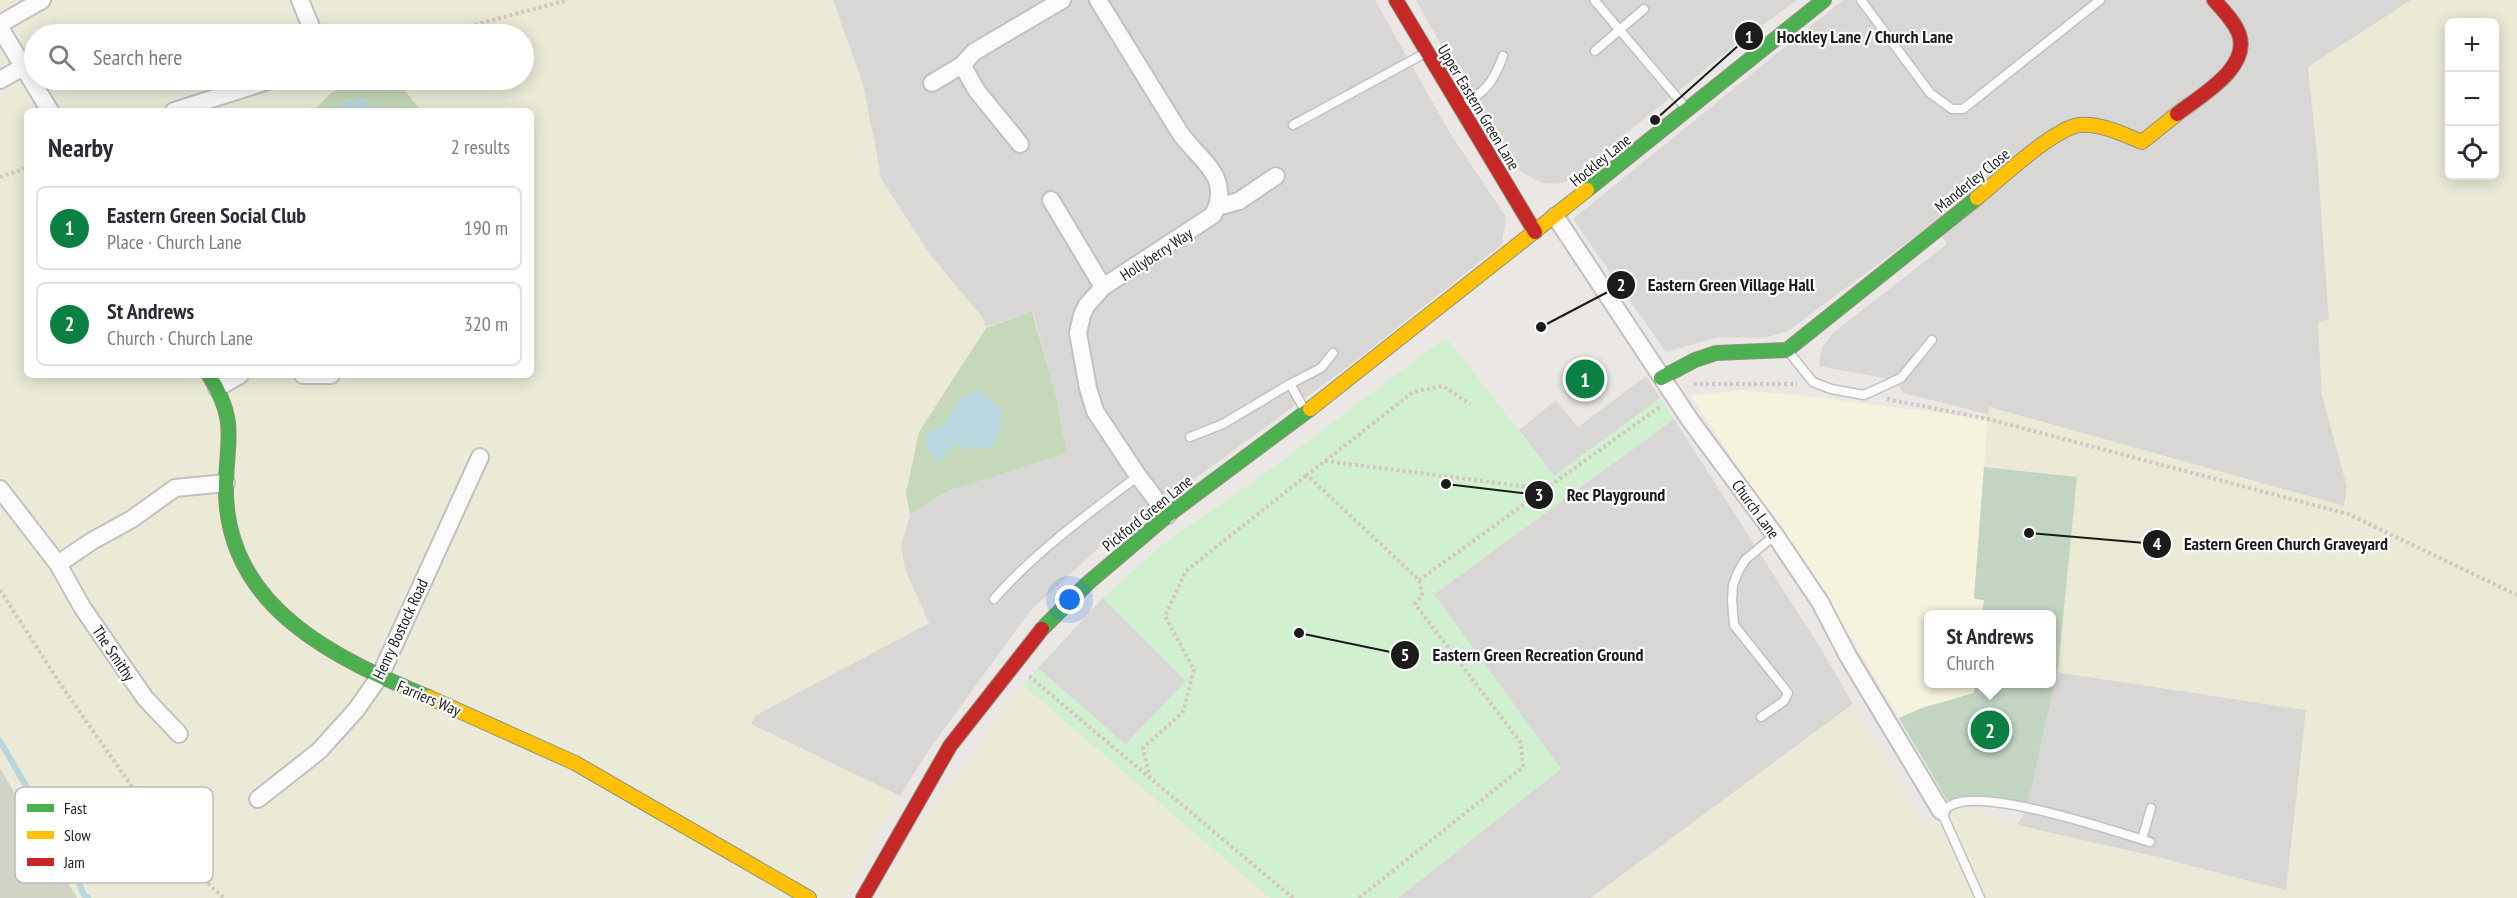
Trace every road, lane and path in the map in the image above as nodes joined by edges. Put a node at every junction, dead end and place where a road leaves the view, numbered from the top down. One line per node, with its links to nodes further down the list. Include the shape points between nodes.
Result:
1 (42, 0): 16 (street)
2 (300, 0): 14 (street)
3 (568, 0): 15 (path)
4 (1062, 0): 12 (street)
5 (1098, 0): 37 (street, via 1180,133 1213,171 1220,193)
6 (1824, 0): 30 (street, Hockley Lane)
7 (1861, 0): 8 (lane, via 1930,93 1952,109 1963,109)
8 (2100, 0)
9 (2214, 0): 42 (street, Manderley Close, via 2234,23 2242,40 2240,58 2231,71 2142,142 2081,125 2064,131)
10 (1595, 1): 17 (lane)
11 (1402, 2): 19 (street, Upper Eastern Green Lane)
12 (1034, 7): 21 (street)
13 (1644, 9): 17 (lane)
14 (310, 24)
15 (478, 24)
16 (0, 26): 22 (street)
17 (1619, 30): 18 (lane); 30 (lane)
18 (1595, 51)
19 (1427, 52): 27 (street, Upper Eastern Green Lane); 31 (lane)
20 (1503, 56): 27 (lane, via 1483,93)
21 (962, 65): 24 (street); 32 (street, via 977,91)
22 (23, 67): 23 (street)
23 (0, 80)
24 (932, 83)
25 (37, 90): 28 (street)
26 (240, 90): 29 (street)
27 (1460, 106): 39 (street, Upper Eastern Green Lane)
28 (48, 108)
29 (183, 108)
30 (1688, 110): 38 (street, Hockley Lane)
31 (1293, 125)
32 (1020, 144)
33 (24, 169): 35 (path)
34 (1276, 176): 37 (street, via 1239,201)
35 (0, 177)
36 (1051, 200): 40 (street)
37 (1217, 207): 40 (street, Hollyberry Way, via 1206,222)
38 (1555, 216): 39 (street, Hockley Lane); 44 (street, Church Lane)
39 (1535, 231): 52 (street, Pickford Green Lane)
40 (1103, 287): 57 (street, Hollyberry Way, via 1082,315 1079,345 1095,411)
41 (1932, 340): 49 (lane, via 1901,378)
42 (1787, 350): 44 (street, via 1705,356); 46 (lane)
43 (1333, 353): 47 (lane, via 1321,368)
44 (1661, 378): 50 (street, Church Lane)
45 (213, 381): 58 (street, Farriers Way, via 228,414)
46 (1813, 382): 48 (path); 49 (lane)
47 (1290, 384): 52 (lane); 53 (lane, via 1223,424)
48 (1689, 384)
49 (1864, 395): 66 (path, via 1988,419 2348,514)
50 (1674, 397): 60 (path); 62 (street, Church Lane)
51 (1470, 404): 55 (path, via 1443,386 1413,392)
52 (1306, 412): 61 (street, Pickford Green Lane)
53 (1190, 437)
54 (480, 457): 69 (street, Henry Bostock Road)
55 (1325, 461): 56 (path); 60 (path, via 1538,488)
56 (1307, 475): 64 (path); 72 (path, via 1186,571 1165,616 1194,670 1184,712 1143,748)
57 (1138, 476): 61 (street, Hollyberry Way); 67 (lane, via 1056,539)
58 (226, 483): 63 (street, via 167,491 132,519); 69 (street, Farriers Way, via 234,541 261,591 288,620 321,646)
59 (0, 489): 63 (street, The Smithy)
60 (1540, 493): 64 (path)
61 (1168, 515): 68 (street, Pickford Green Lane, via 1088,583 1046,625)
62 (1775, 535): 70 (lane, via 1742,566 1733,585 1734,625 1788,693 1784,701); 76 (street, Church Lane, via 1820,602)
63 (58, 564): 71 (street, The Smithy, via 82,607 145,699)
64 (1419, 580): 82 (path, via 1422,595 1415,604 1521,743 1522,767)
65 (0, 590): 73 (path)
66 (2517, 595)
67 (994, 598)
68 (1015, 664): 72 (path); 80 (street, Pickford Green Lane, via 950,746)
69 (380, 676): 74 (street, Henry Bostock Road, via 357,710 319,751); 79 (street, Farriers Way, via 594,773)
70 (1761, 717)
71 (179, 734)
72 (1150, 778): 81 (path)
73 (132, 787)
74 (258, 799)
75 (2151, 808): 76 (lane, via 2146,840 2054,814 1991,802 1958,802)
76 (1941, 812): 83 (lane)
77 (207, 883): 78 (path)
78 (224, 898)
79 (809, 898)
80 (863, 898)
81 (1293, 898)
82 (1359, 898)
83 (1980, 898)

